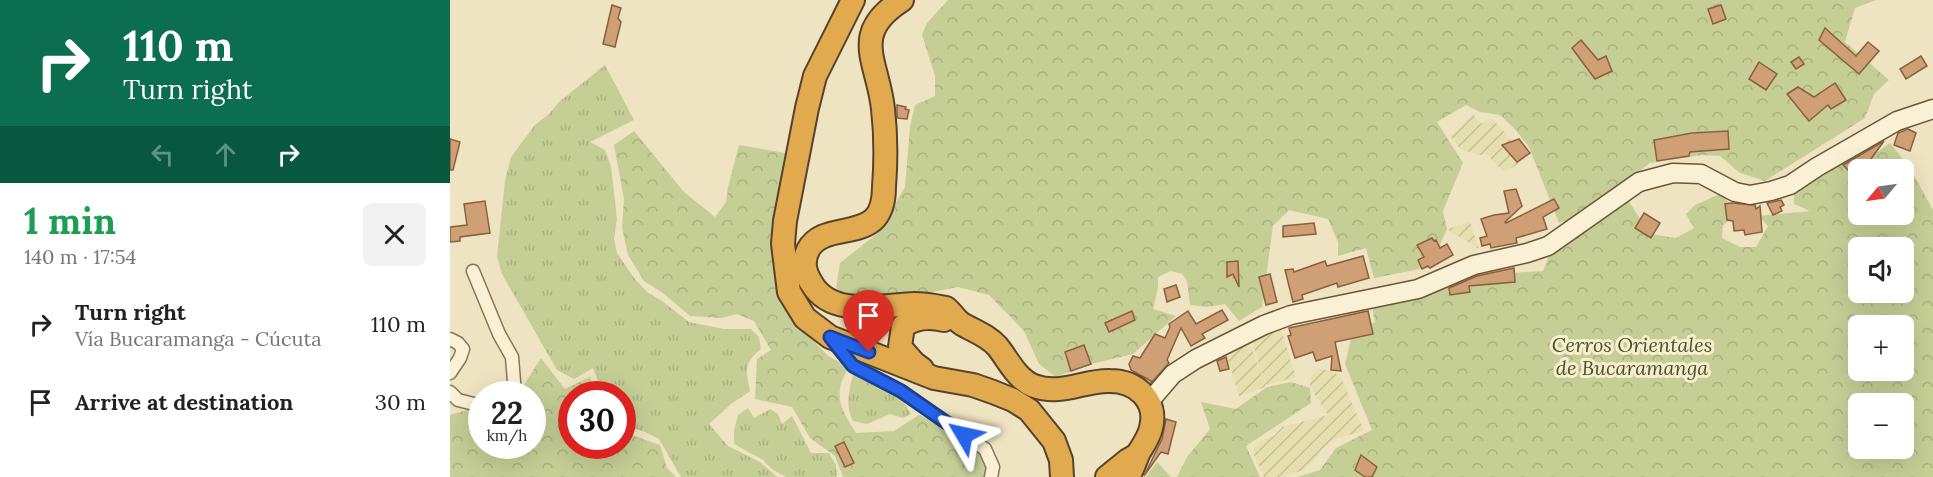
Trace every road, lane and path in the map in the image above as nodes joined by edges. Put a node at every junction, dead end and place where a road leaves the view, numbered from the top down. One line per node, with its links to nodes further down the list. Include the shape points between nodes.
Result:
1 (853, 0): 6 (highway, via 815,76 783,244 789,292 806,318)
2 (902, 0): 5 (highway, via 880,17 870,40 883,110 883,203 873,220 815,241 804,258 805,269 820,293 848,307 934,305 946,308)
3 (1933, 109): 13 (street, via 1897,121 1790,186 1772,191 1750,195 1735,192 1701,174 1673,173 1639,182 1548,246 1474,265 1418,289 1291,315 1264,325 1173,374)
4 (472, 271): 10 (street, via 512,357)
5 (960, 323): 9 (highway, via 933,317 903,326 900,347); 13 (highway, via 996,345 1030,384 1061,389 1112,381 1136,387)
6 (830, 337): 9 (highway); 16 (street, via 853,366 901,391 985,449 993,467)
7 (450, 339): 8 (street, via 463,349)
8 (450, 373)
9 (934, 378): 15 (highway, via 973,385 1021,405 1054,441)
10 (514, 381)
11 (450, 392): 12 (street)
12 (468, 402)
13 (1149, 402): 14 (highway, via 1152,428)
14 (1138, 454): 17 (highway); 18 (highway)
15 (1065, 472)
16 (991, 477)
17 (1107, 477)
18 (1128, 477)

